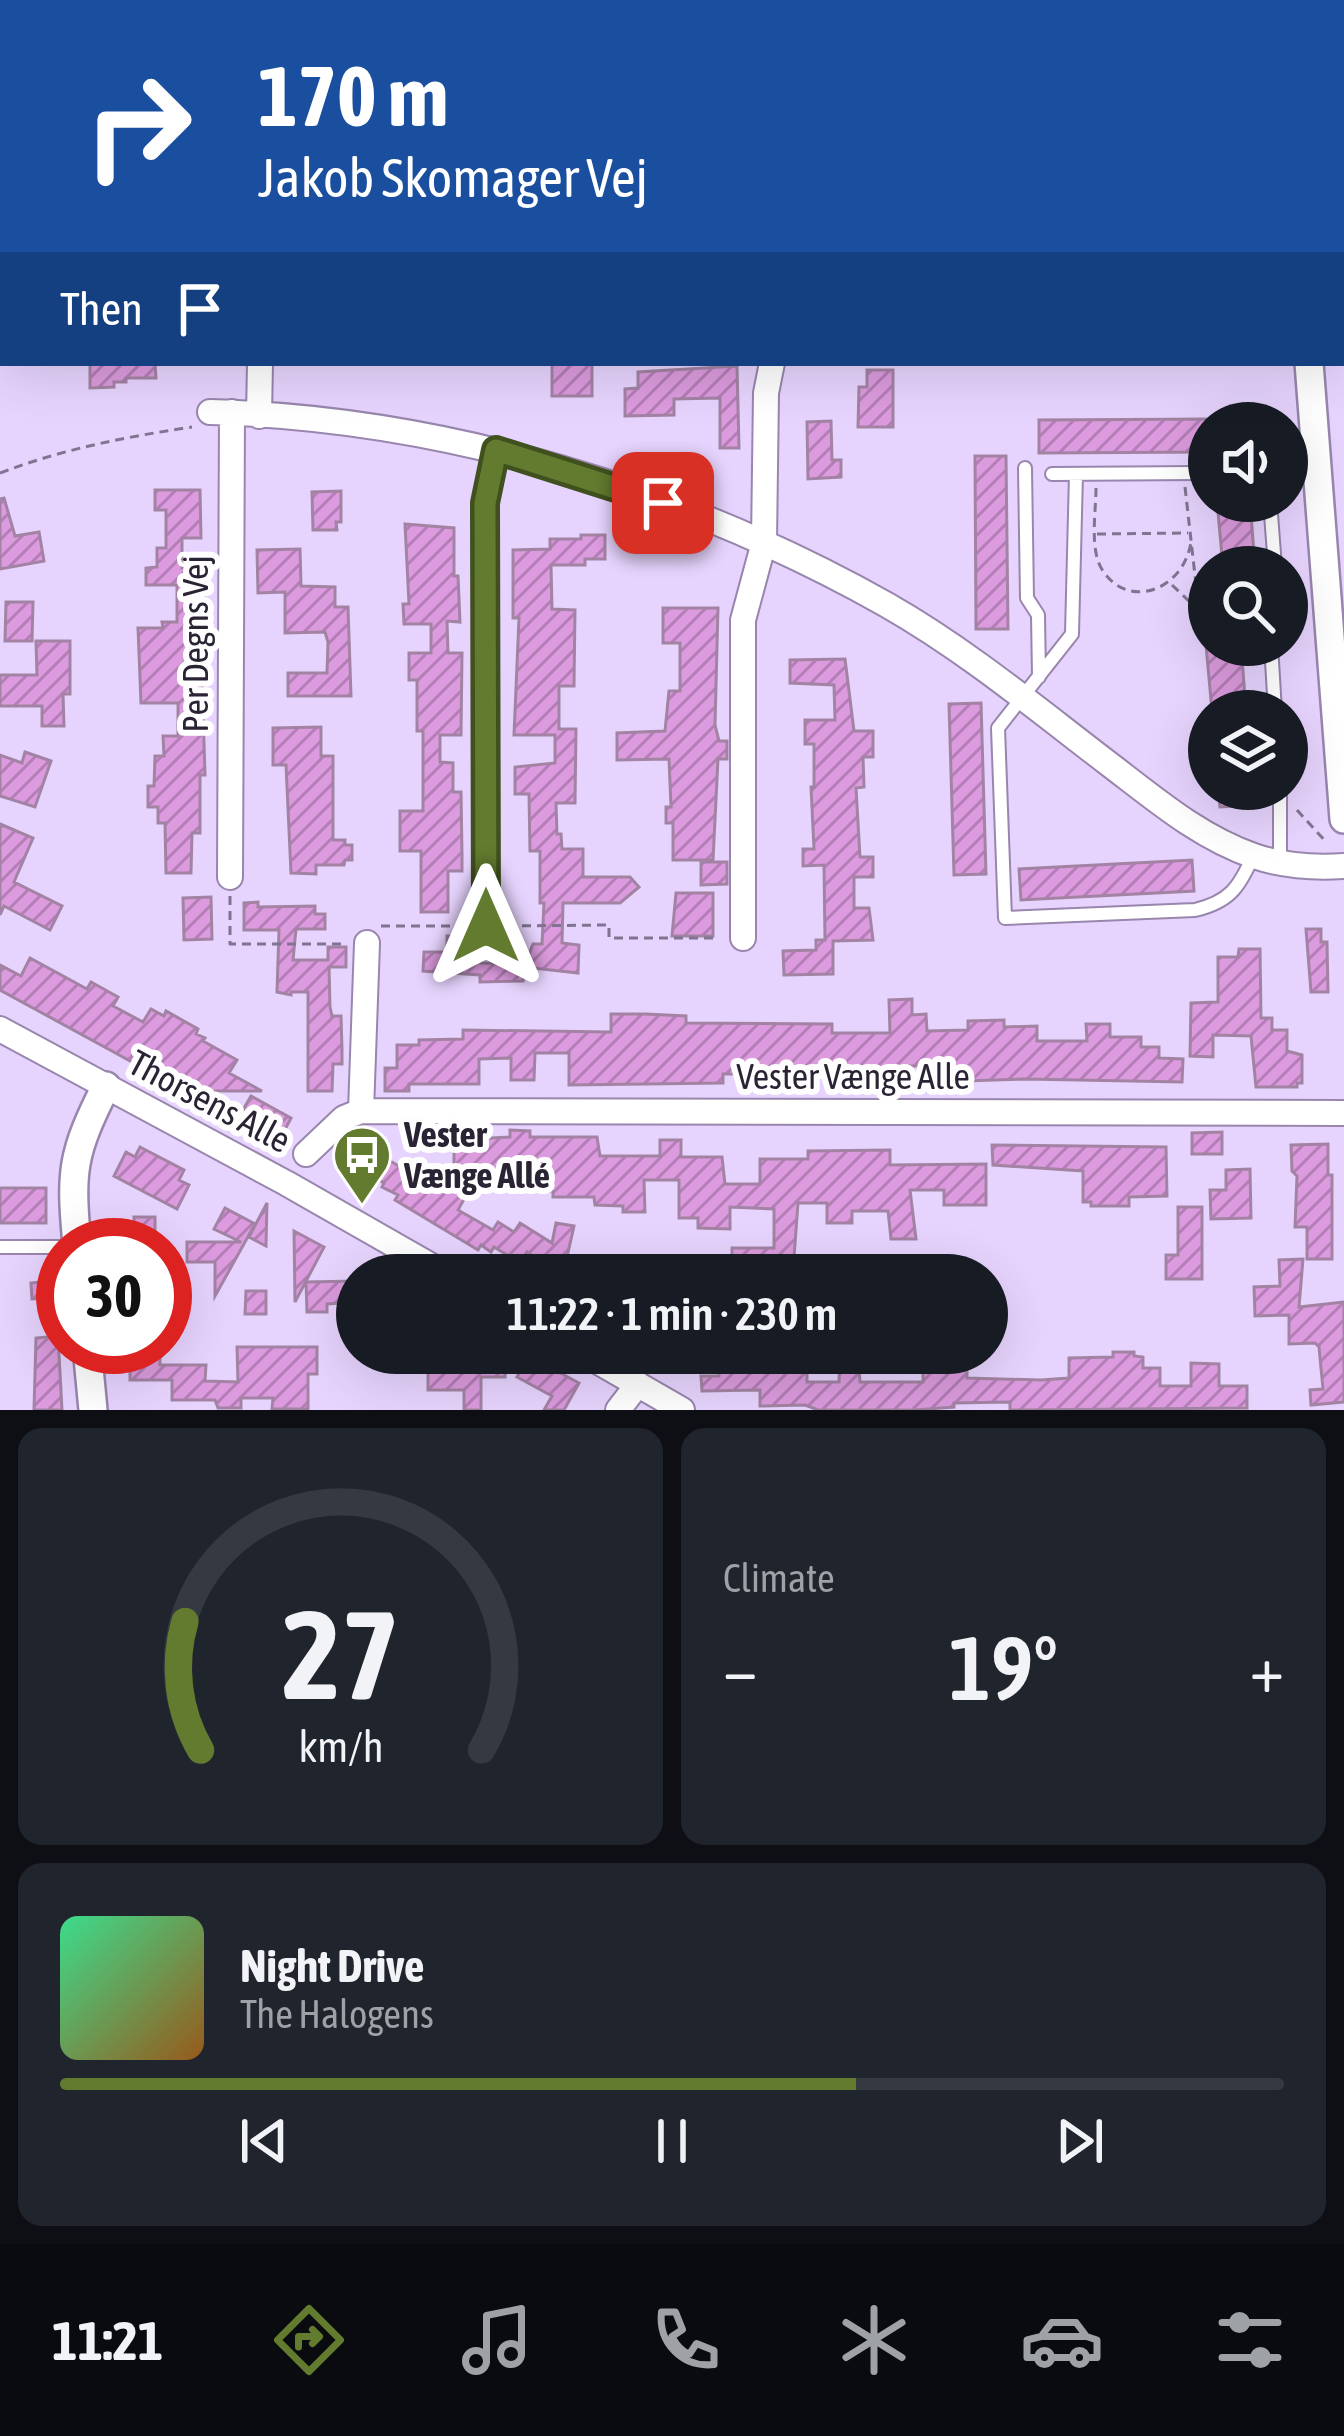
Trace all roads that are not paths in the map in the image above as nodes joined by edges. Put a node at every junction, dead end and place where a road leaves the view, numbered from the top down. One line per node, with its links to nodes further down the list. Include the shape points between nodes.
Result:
1 (260, 366): 4 (street)
2 (771, 366): 10 (street)
3 (1309, 366): 12 (street)
4 (259, 416): 5 (street); 18 (street, Per Degns Vej, via 221,412)
5 (496, 450): 10 (street); 19 (street, via 485,503)
6 (1025, 468): 11 (lane, via 1027,598 1038,615)
7 (1052, 474): 8 (lane)
8 (1076, 474): 9 (lane); 11 (lane, via 1072,634)
9 (1188, 474)
10 (764, 542): 11 (street); 20 (street, via 743,620)
11 (1031, 689): 15 (street, via 1178,816); 15 (lane, via 998,728 1005,918 1222,904)
12 (1343, 804): 14 (street)
13 (1283, 810): 17 (lane)
14 (1344, 819)
15 (1253, 856): 17 (street)
16 (1337, 856): 17 (street)
17 (1280, 864)
18 (230, 877)
19 (486, 926)
20 (743, 938)
21 (367, 944): 24 (street)
22 (0, 1029): 23 (street, Thorsens Alle)
23 (106, 1086): 27 (street, via 75,1156); 30 (street, Thorsens Alle)
24 (361, 1111): 25 (street, Vester Vænge Alle); 26 (street)
25 (1344, 1113)
26 (306, 1154)
27 (75, 1218)
28 (0, 1247): 29 (lane)
29 (36, 1247)
30 (409, 1254)
31 (90, 1374): 34 (street)
32 (620, 1374): 33 (street)
33 (638, 1384): 35 (street); 36 (street)
34 (93, 1410)
35 (618, 1410)
36 (682, 1410)

